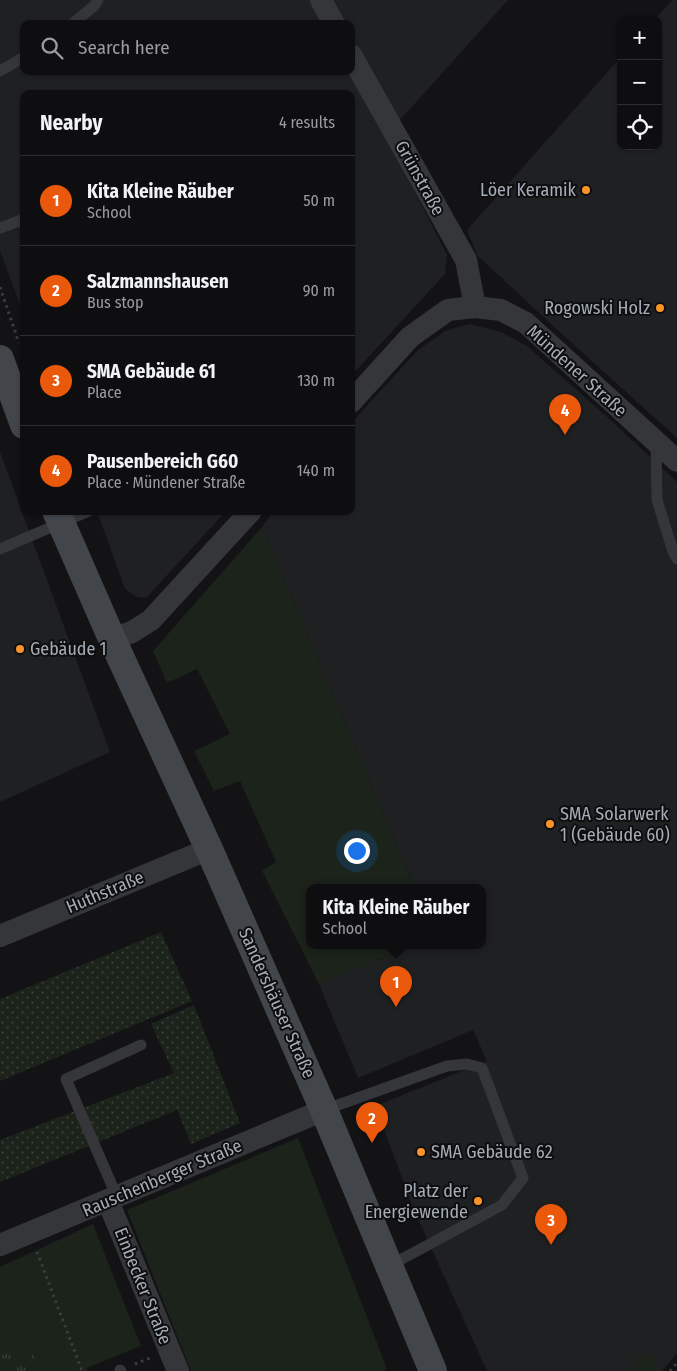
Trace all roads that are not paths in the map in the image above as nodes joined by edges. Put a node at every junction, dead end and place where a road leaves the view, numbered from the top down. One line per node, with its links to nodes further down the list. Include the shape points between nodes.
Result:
1 (98, 0): 3 (lane)
2 (321, 0): 4 (street)
3 (77, 20)
4 (332, 20)
5 (20, 59): 7 (lane)
6 (355, 62): 10 (street, Grünstraße, via 466,260)
7 (0, 71)
8 (20, 220): 9 (lane)
9 (0, 228)
10 (475, 307): 12 (street, Mündener Straße, via 448,310 410,337); 14 (street, Mündener Straße, via 500,310 526,323)
11 (10, 353): 13 (main road)
12 (355, 398)
13 (20, 404)
14 (656, 442): 15 (street, Mündener Straße); 20 (lane, via 657,500)
15 (677, 461)
16 (71, 515): 18 (lane)
17 (247, 515): 21 (street, via 151,620)
18 (58, 518): 19 (lane); 21 (main road, Sandershäuser Straße)
19 (0, 549)
20 (677, 559)
21 (112, 639): 22 (main road, Sandershäuser Straße)
22 (209, 849): 23 (street, Huthstraße); 25 (main road, Sandershäuser Straße)
23 (0, 936)
24 (141, 1045): 26 (lane, via 66,1079)
25 (324, 1110): 26 (street, Rauschenberger Straße); 28 (main road, Sandershäuser Straße); 28 (lane, via 448,1066 466,1064 482,1068 523,1178 502,1205)
26 (113, 1199): 27 (street, Rauschenberger Straße); 29 (street, Einbecker Straße)
27 (0, 1245)
28 (390, 1266): 30 (main road, Sandershäuser Straße)
29 (178, 1371)
30 (433, 1371)

